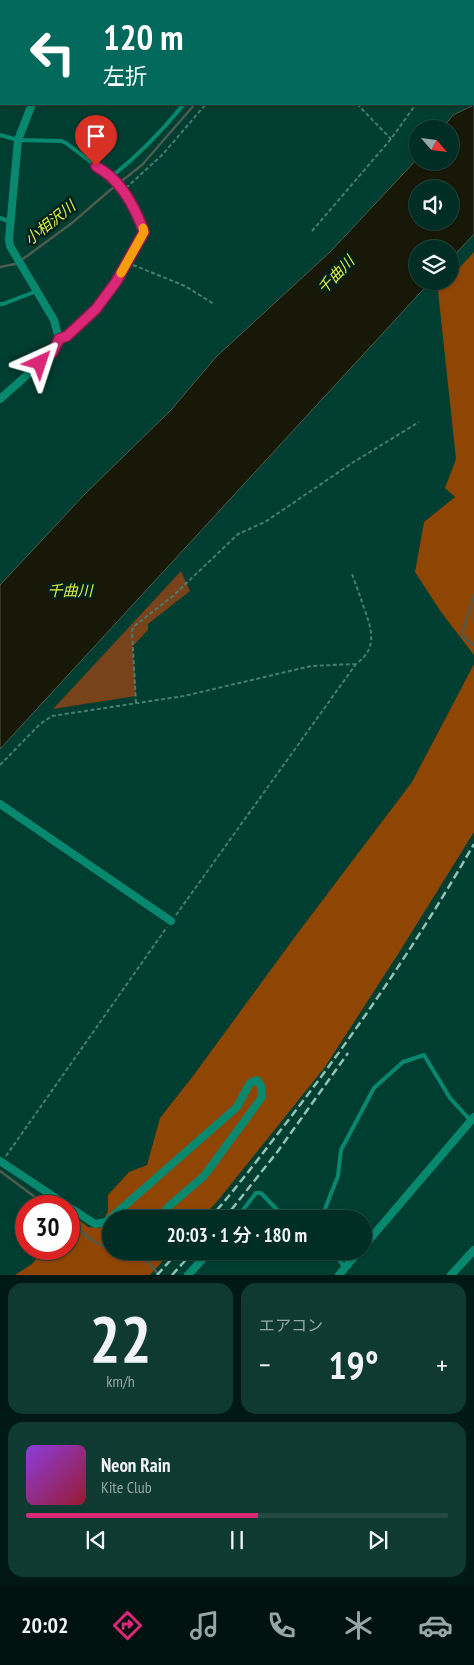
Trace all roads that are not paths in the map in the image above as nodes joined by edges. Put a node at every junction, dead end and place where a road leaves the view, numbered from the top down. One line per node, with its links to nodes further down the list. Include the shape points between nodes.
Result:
1 (32, 105): 4 (street)
2 (183, 105): 5 (lane, via 148,146)
3 (0, 135): 4 (lane)
4 (18, 140): 5 (lane, via 61,141); 7 (street)
5 (112, 177): 10 (lane, via 136,210 144,232 116,282 96,309 67,336)
6 (0, 218): 7 (lane)
7 (11, 222): 8 (street, via 10,246)
8 (38, 291): 9 (lane); 10 (street, via 54,320)
9 (0, 304)
10 (59, 339): 11 (street, via 53,352)
11 (0, 399)
12 (0, 804): 13 (street)
13 (171, 921)
14 (473, 1121): 21 (lane, via 450,1098 424,1055 403,1062 374,1088 341,1150 338,1176); 24 (street)
15 (1, 1161): 16 (street)
16 (52, 1195)
17 (120, 1210): 18 (street, via 237,1107 250,1083 257,1080 262,1086 262,1097 204,1176)
18 (166, 1210)
19 (243, 1210): 20 (lane, via 256,1193 261,1192)
20 (278, 1210)
21 (325, 1210)
22 (80, 1214): 23 (street, via 95,1224)
23 (102, 1223)
24 (372, 1237)
25 (474, 1250): 33 (street)
26 (202, 1260): 30 (street)
27 (340, 1260): 29 (lane)
28 (352, 1260): 29 (street)
29 (345, 1268): 31 (street); 32 (street)
30 (188, 1275)
31 (340, 1275)
32 (352, 1275)
33 (450, 1275)

